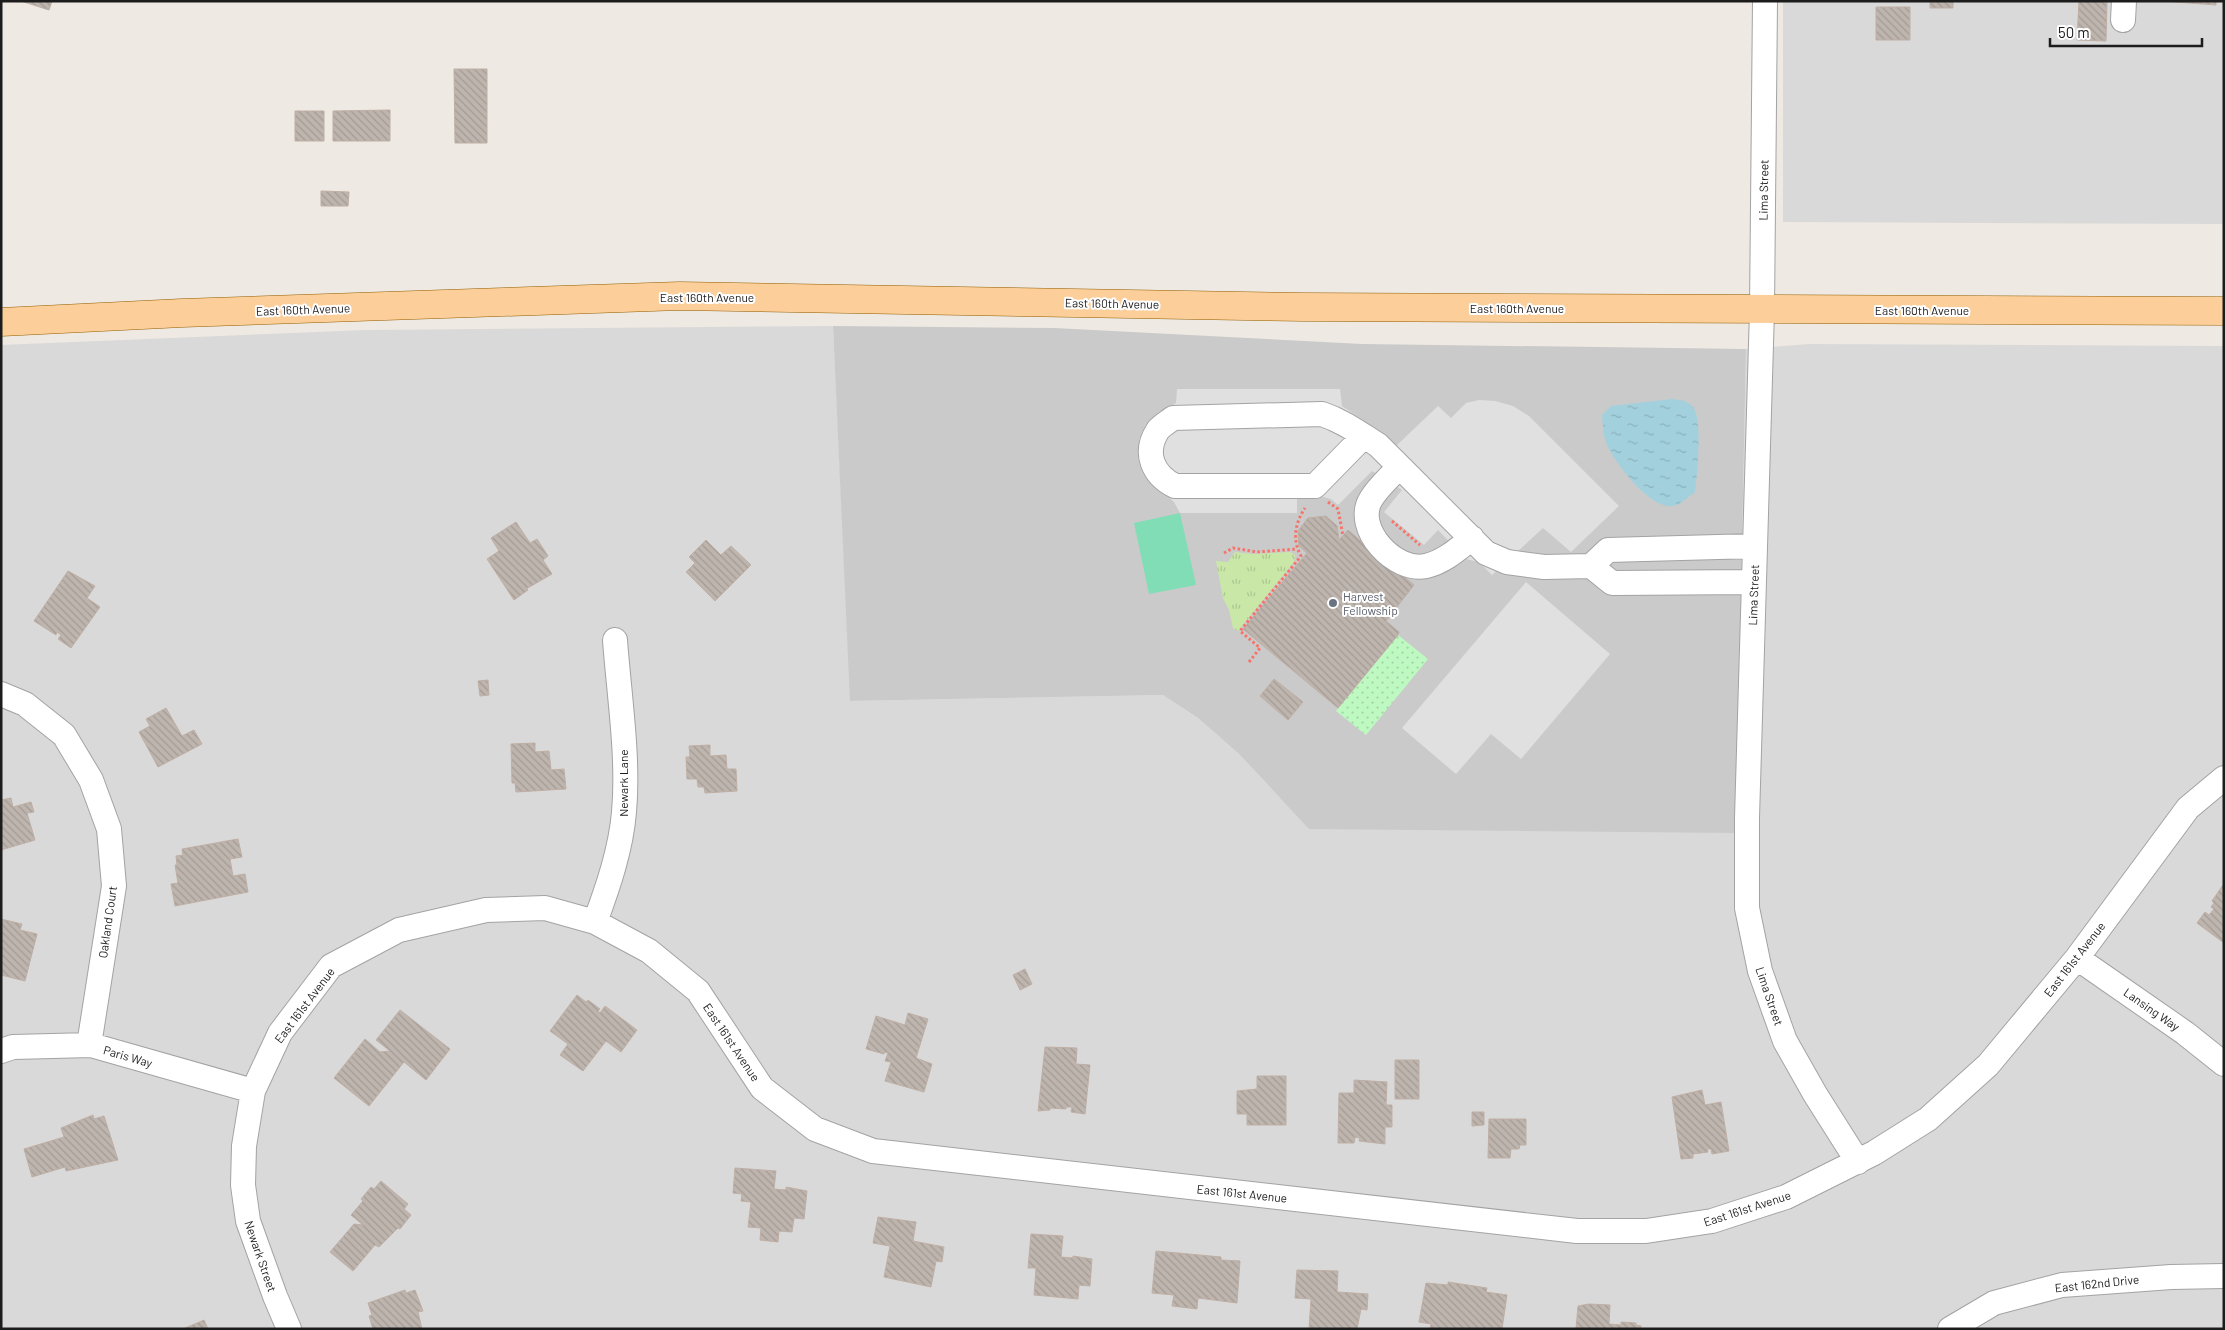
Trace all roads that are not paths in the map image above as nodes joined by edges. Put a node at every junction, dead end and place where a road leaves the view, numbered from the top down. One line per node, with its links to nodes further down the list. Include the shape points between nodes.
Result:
1 (1765, 1): 2 (street, Lima Street)
2 (1762, 310): 3 (main road, East 160th Avenue); 4 (main road, East 160th Avenue, via 680,296); 8 (street, Lima Street)
3 (2224, 311)
4 (1, 322)
5 (1364, 436): 5 (street, via 1340,420 1322,414 1173,418 1158,429 1151,461 1162,480 1175,486 1315,486); 6 (street, via 1378,445)
6 (1399, 467): 7 (street); 7 (street, via 1371,499 1366,515 1376,541 1400,562 1416,567 1444,559)
7 (1472, 538): 9 (street, via 1486,553 1507,562 1544,567)
8 (1755, 546): 9 (street, via 1608,550); 10 (street, Lima Street)
9 (1591, 566): 10 (street, via 1612,583)
10 (1753, 582): 20 (street, Lima Street, via 1747,908 1760,971 1785,1041)
11 (615, 640): 14 (street, Newark Lane, via 625,777 624,811 620,842)
12 (1, 694): 16 (street, Oakland Court, via 25,704 64,735 91,780 109,830 114,886)
13 (2224, 778): 15 (street, East 161st Avenue, via 2188,808)
14 (595, 922): 19 (street, East 161st Avenue, via 545,908 486,910 399,930 330,966 280,1034); 20 (street, East 161st Avenue, via 649,951 698,992 762,1088 815,1129 873,1151 1576,1231 1646,1231 1712,1221 1786,1197)
15 (2077, 958): 18 (street, Lansing Way); 20 (street, East 161st Avenue, via 1988,1065 1928,1119)
16 (89, 1045): 17 (street, Paris Way, via 12,1047); 19 (street, Paris Way)
17 (1, 1051)
18 (2224, 1064)
19 (253, 1091): 22 (street, Newark Street, via 244,1146 243,1185 248,1221)
20 (1858, 1162)
21 (2224, 1276): 23 (street, East 162nd Drive, via 2062,1285 1994,1303)
22 (289, 1329)
23 (1950, 1329)

